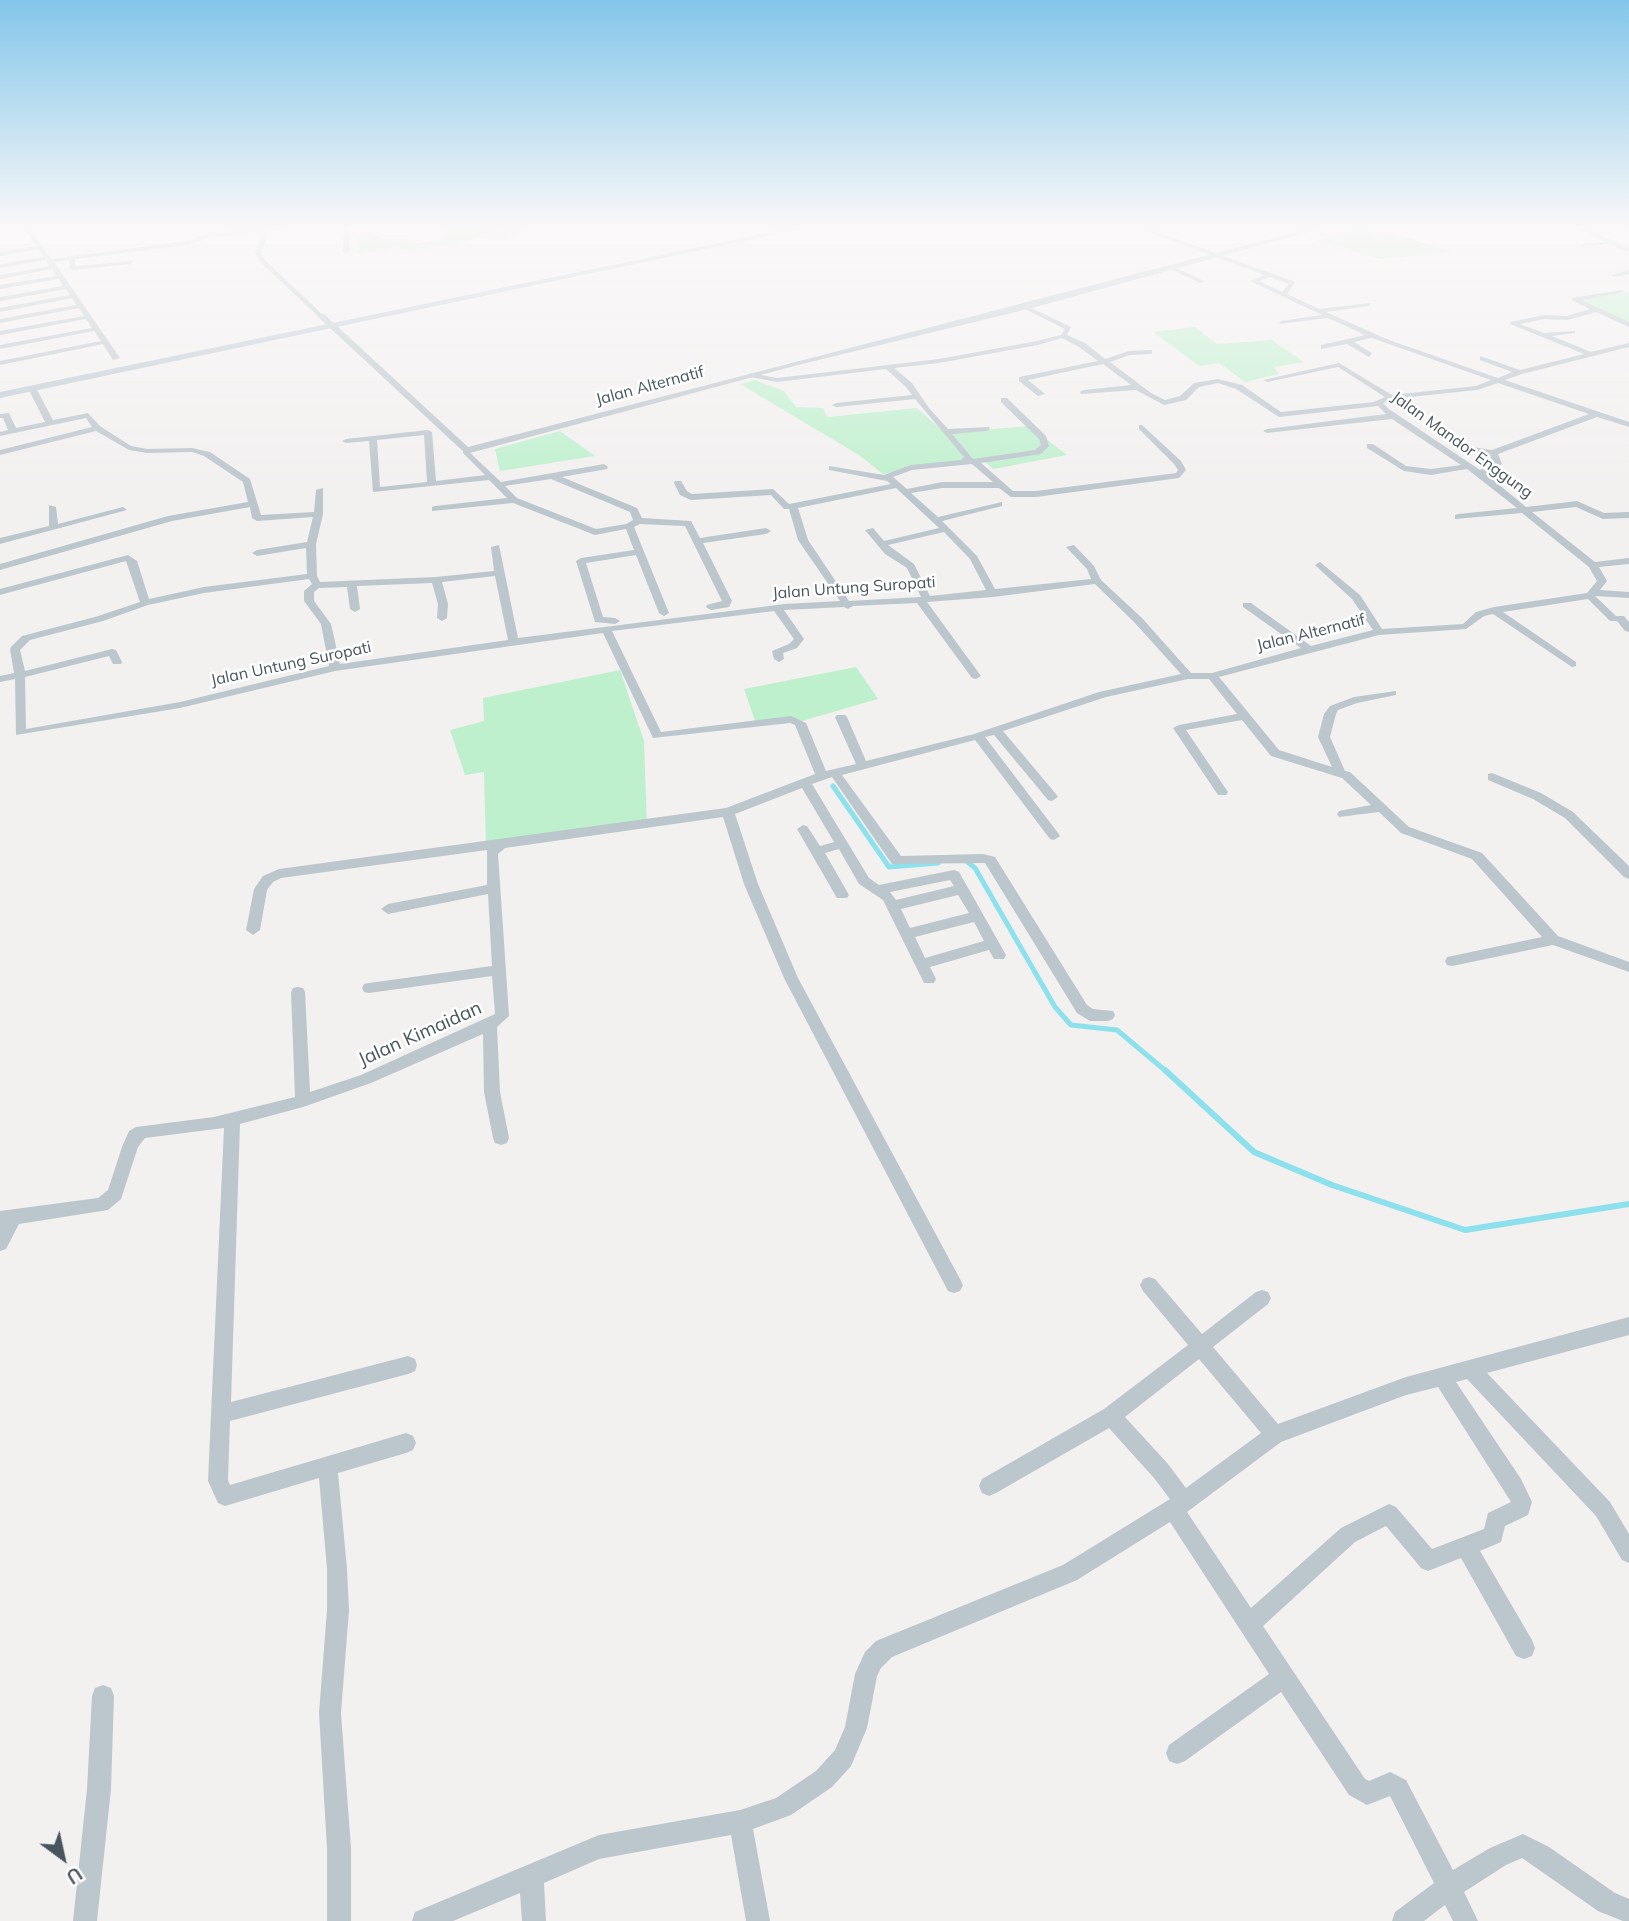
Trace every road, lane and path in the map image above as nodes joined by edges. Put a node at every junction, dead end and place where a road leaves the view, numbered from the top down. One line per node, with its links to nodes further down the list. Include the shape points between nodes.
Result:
1 (34, 315): 12 (street)
2 (327, 315): 9 (main road)
3 (387, 315): 15 (main road)
4 (994, 315): 39 (street, Jalan Alternatif)
5 (1042, 315): 19 (street, via 1069,327)
6 (1322, 315): 11 (street)
7 (1578, 315): 21 (street, via 1512,323)
8 (1605, 315): 14 (street)
9 (321, 316): 15 (street); 24 (main road)
10 (88, 317): 16 (street); 18 (street)
11 (1326, 317): 13 (street); 20 (street)
12 (0, 321)
13 (1281, 323)
14 (1629, 325)
15 (333, 326): 31 (main road); 68 (street)
16 (95, 329): 22 (street); 26 (street)
17 (1573, 332): 21 (street)
18 (0, 333)
19 (1063, 336): 34 (street); 36 (street)
20 (1371, 336): 23 (street); 41 (street)
21 (1541, 336): 29 (street)
22 (105, 342): 32 (street); 35 (street)
23 (1349, 342): 27 (street); 30 (street)
24 (177, 345): 31 (main road); 32 (main road)
25 (1629, 345): 29 (street, Jalan Mandor Enggung)
26 (0, 347)
27 (1324, 347)
28 (1149, 352): 34 (street)
29 (1590, 354): 38 (street, Jalan Mandor Enggung)
30 (1369, 355)
31 (185, 357): 43 (main road)
32 (116, 358): 37 (main road)
33 (1483, 358): 38 (street)
34 (1104, 362): 42 (street); 45 (street, via 1022,379)
35 (0, 363)
36 (888, 367): 39 (street, via 776,380); 47 (street)
37 (64, 369)
38 (1519, 372): 41 (street, Jalan Mandor Enggung)
39 (753, 375): 68 (street, Jalan Alternatif)
40 (1267, 380): 48 (street, via 1338,362)
41 (1498, 380): 48 (street, Jalan Mandor Enggung, via 1473,388); 52 (street)
42 (1139, 387): 44 (street); 50 (street, via 1169,403 1197,385 1225,382 1281,415)
43 (33, 388): 46 (main road); 55 (street)
44 (1084, 392)
45 (1041, 394)
46 (0, 395)
47 (916, 397): 51 (street); 62 (street)
48 (1391, 397): 50 (street, Jalan Mandor Enggung)
49 (1004, 400): 71 (street, via 1043,438 1045,446 1022,456)
50 (1377, 404): 54 (street, Jalan Mandor Enggung)
51 (836, 405)
52 (1597, 414): 56 (street); 70 (street)
53 (0, 416): 60 (street, via 6,415)
54 (1393, 416): 61 (street); 72 (street, Jalan Mandor Enggung)
55 (50, 423): 58 (street, via 88,415); 60 (street)
56 (1629, 425)
57 (1142, 427): 83 (street, via 1178,463 1179,475 1027,494 1011,494)
58 (97, 428): 69 (street); 88 (street, via 137,450 207,454 247,481)
59 (986, 429): 62 (street)
60 (13, 431): 63 (street)
61 (1267, 431)
62 (947, 432): 71 (street)
63 (0, 434)
64 (373, 438): 65 (street); 81 (street, via 428,432); 81 (street, via 374,489)
65 (346, 441)
66 (1370, 446): 75 (street, via 1404,468 1431,472)
67 (1463, 447): 70 (street)
68 (466, 451): 78 (street)
69 (0, 453)
70 (1493, 453): 76 (street, via 1498,464)
71 (969, 461): 79 (street, via 896,471); 83 (street)
72 (1469, 466): 75 (street); 76 (street, Jalan Mandor Enggung)
73 (604, 467): 77 (street)
74 (832, 468): 79 (street)
75 (1452, 468): 76 (street, via 1468,477)
76 (1481, 475): 92 (street, Jalan Mandor Enggung)
77 (551, 476): 82 (street); 99 (street, via 634,510)
78 (492, 477): 81 (street); 82 (street)
79 (887, 478): 84 (street)
80 (678, 483): 91 (street, via 688,496 770,491 783,506)
81 (432, 484)
82 (499, 485): 87 (street)
83 (1001, 485): 86 (street, via 942,485)
84 (895, 486): 86 (street); 91 (street)
85 (320, 490): 95 (street)
86 (904, 492): 98 (street)
87 (514, 500): 93 (street); 99 (street, via 595,533)
88 (252, 504): 95 (street, via 260,519); 115 (street, via 171,518)
89 (999, 504): 98 (street)
90 (52, 507): 100 (street)
91 (793, 507): 128 (street, via 803,540)
92 (1525, 508): 96 (street, via 1577,504 1603,516); 97 (street); 114 (street, Jalan Mandor Enggung)
93 (435, 509)
94 (123, 510): 100 (street)
95 (318, 514): 106 (street)
96 (1629, 515)
97 (1458, 517)
98 (935, 520): 101 (street)
99 (634, 523): 105 (street, via 685,522); 110 (street)
100 (54, 527): 104 (street)
101 (946, 529): 107 (street); 122 (street, via 974,558)
102 (870, 530): 107 (street)
103 (766, 531): 105 (street)
104 (0, 541)
105 (697, 541): 132 (street, via 727,604)
106 (311, 544): 111 (street); 117 (street)
107 (882, 544): 125 (street, via 911,566)
108 (496, 547): 116 (street)
109 (1071, 547): 119 (street)
110 (639, 552): 132 (street); 132 (street, via 582,561 599,620)
111 (257, 554)
112 (1629, 561): 114 (street)
113 (1320, 565): 136 (street, via 1359,600)
114 (1593, 565): 123 (street, via 1602,577)
115 (0, 567)
116 (499, 573): 118 (street); 137 (street)
117 (315, 580): 120 (street); 126 (street, via 204,590); 142 (street, via 309,601 326,624)
118 (436, 580): 120 (street); 133 (street)
119 (1097, 581): 122 (street, Jalan Untung Suropati); 145 (street)
120 (352, 584): 130 (street)
121 (0, 592): 126 (street, via 128,558)
122 (993, 594): 125 (street, Jalan Untung Suropati)
123 (1592, 594): 124 (street, Jalan Alternatif); 131 (street, Jalan Alternatif); 135 (street)
124 (1629, 595)
125 (923, 600): 128 (street, Jalan Untung Suropati); 144 (street)
126 (145, 603): 143 (street, via 18,642)
127 (1247, 605): 138 (street)
128 (848, 606): 129 (street, Jalan Untung Suropati)
129 (777, 608): 134 (street, Jalan Untung Suropati); 139 (street, via 799,639 777,651)
130 (355, 609)
131 (1494, 610): 136 (street, Jalan Alternatif, via 1458,628); 141 (street)
132 (664, 613)
133 (442, 618)
134 (606, 629): 137 (street, Jalan Untung Suropati); 155 (street, via 657,736 791,719 800,723)
135 (1629, 629)
136 (1379, 632): 138 (street, Jalan Alternatif)
137 (514, 643): 142 (street, Jalan Untung Suropati)
138 (1309, 649): 146 (street, Jalan Alternatif)
139 (779, 659)
140 (117, 662): 143 (street, via 113,652)
141 (1572, 664)
142 (335, 668): 143 (street, Jalan Untung Suropati, via 180,705 20,733)
143 (20, 675): 147 (street)
144 (976, 676)
145 (1188, 676): 146 (street); 151 (street, via 1103,694)
146 (1212, 676): 149 (street)
147 (0, 679)
148 (1392, 692): 154 (street, via 1342,704 1330,714 1324,737)
149 (1245, 716): 154 (street, via 1275,753); 158 (street, via 1179,728)
150 (841, 717): 153 (street)
151 (996, 730): 152 (street); 159 (street)
152 (978, 736): 153 (street); 164 (street)
153 (863, 767): 155 (street)
154 (1340, 772): 160 (street)
155 (829, 774): 157 (street); 186 (street, via 897,861 990,860 1082,1009 1090,1015)
156 (1492, 777): 168 (street, via 1569,815)
157 (805, 783): 161 (street); 166 (street)
158 (1222, 792)
159 (1052, 797)
160 (1380, 808): 162 (street); 178 (street, via 1411,832 1477,856)
161 (728, 812): 165 (street); 194 (street, via 751,884 791,978)
162 (1343, 814)
163 (803, 829): 167 (street)
164 (1054, 836)
165 (501, 844): 171 (street, Jalan Kimaidan, via 492,853); 176 (street, via 279,874 268,879 261,890)
166 (842, 845): 167 (street); 169 (street, via 864,881)
167 (817, 851): 172 (street)
168 (1629, 874)
169 (880, 889): 170 (street, via 951,870); 173 (street)
170 (962, 889): 173 (street); 175 (street)
171 (492, 890): 174 (street); 182 (street, Jalan Kimaidan)
172 (842, 895)
173 (892, 906): 177 (street)
174 (388, 909)
175 (977, 916): 177 (street); 180 (street, via 996,949)
176 (253, 930)
177 (906, 934): 180 (street)
178 (1553, 940): 179 (street); 181 (street)
179 (1452, 961)
180 (922, 964): 183 (street)
181 (1629, 967)
182 (498, 970): 184 (street); 187 (street, Jalan Kimaidan, via 502,1016)
183 (929, 979)
184 (369, 988)
185 (298, 992): 188 (street)
186 (1108, 1015)
187 (490, 1025): 188 (street, Jalan Kimaidan); 190 (street, via 492,1092)
188 (303, 1101): 189 (street, Jalan Kimaidan)
189 (232, 1121): 191 (street, Jalan Kimaidan, via 135,1136 115,1194 103,1205); 201 (street)
190 (501, 1138)
191 (6, 1218): 192 (street)
192 (0, 1243)
193 (1149, 1284): 197 (street)
194 (954, 1285)
195 (1262, 1298): 197 (street)
196 (1629, 1326): 199 (street)
197 (1200, 1349): 202 (street); 203 (street)
198 (408, 1364): 201 (street)
199 (1471, 1370): 200 (street); 209 (street, via 1603,1509)
200 (1442, 1377): 203 (street); 208 (street, via 1522,1502 1521,1508 1495,1520 1494,1535)
201 (220, 1414): 205 (street, via 218,1480 225,1496)
202 (1111, 1416): 206 (street); 207 (street, via 1161,1471)
203 (1275, 1435): 207 (street)
204 (406, 1443): 205 (street)
205 (328, 1467): 220 (street, via 338,1596 330,1713)
206 (989, 1486)
207 (1178, 1505): 210 (street); 215 (street, via 1070,1573 884,1649 866,1674 856,1728 843,1758 824,1779 783,1807)
208 (1466, 1546): 210 (street, via 1424,1561 1389,1514 1348,1535); 211 (street)
209 (1629, 1553)
210 (1251, 1623): 212 (street)
211 (1524, 1648)
212 (1285, 1676): 214 (street); 217 (street, via 1357,1787 1367,1793 1390,1784 1398,1788)
213 (103, 1696): 219 (street, via 100,1789)
214 (1177, 1753)
215 (740, 1822): 216 (street, via 599,1847); 223 (street)
216 (531, 1874): 221 (street); 222 (street)
217 (1449, 1887): 218 (street, via 1498,1856 1528,1847); 224 (street); 225 (street)
218 (1629, 1912)
219 (85, 1921)
220 (339, 1921)
221 (424, 1921)
222 (534, 1921)
223 (758, 1921)
224 (1404, 1921)
225 (1466, 1921)

